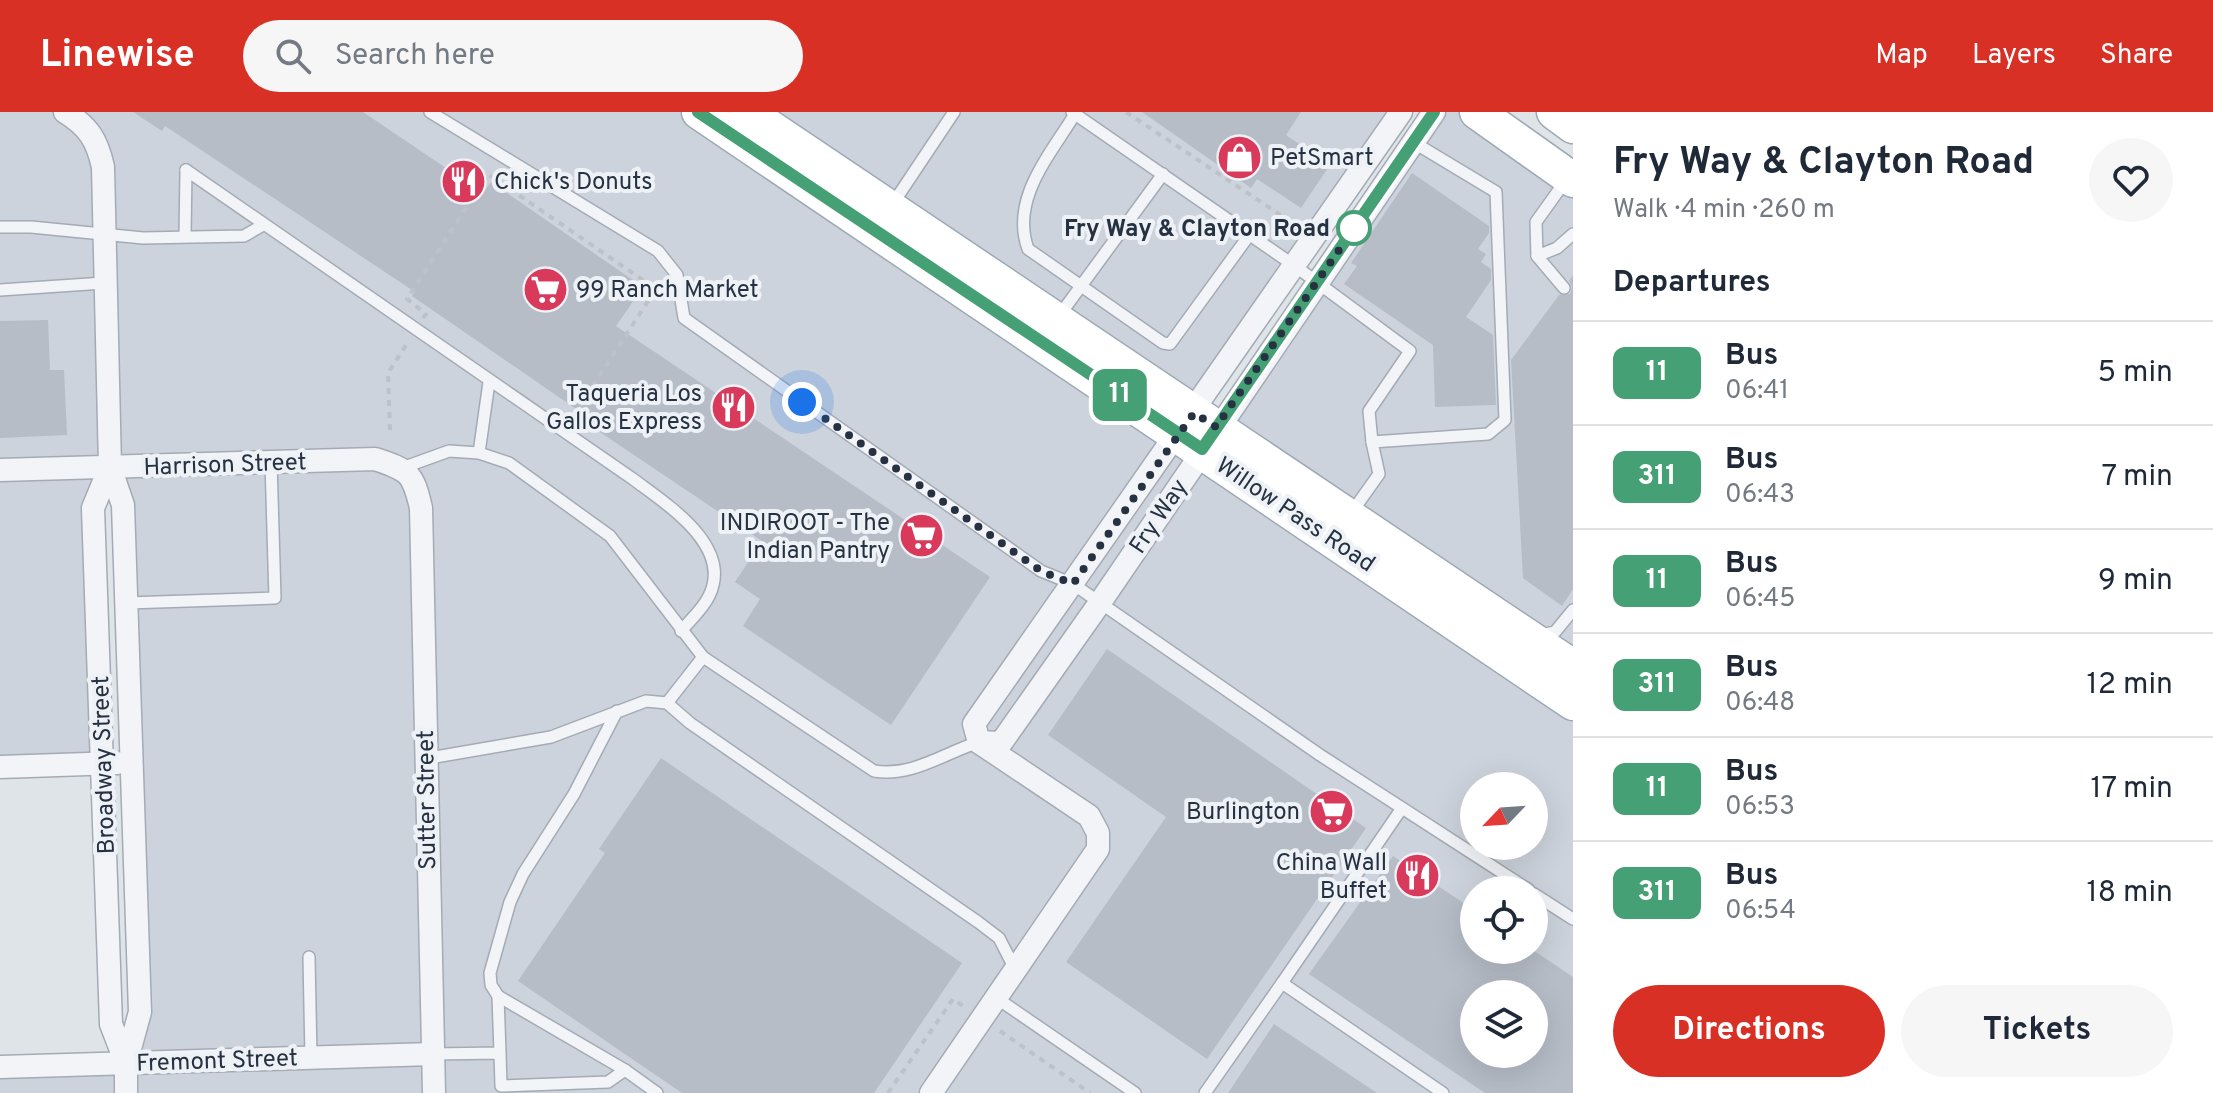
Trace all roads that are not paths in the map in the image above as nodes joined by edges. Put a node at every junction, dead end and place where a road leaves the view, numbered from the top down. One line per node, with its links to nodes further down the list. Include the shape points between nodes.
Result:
1 (65, 112): 18 (street, Broadway Street, via 87,126 98,146)
2 (430, 112): 39 (lane, via 658,251 677,275 684,318 1041,571)
3 (699, 112): 31 (main road, Willow Pass Road)
4 (747, 112): 15 (main road, Willow Pass Road)
5 (954, 112): 15 (lane)
6 (1401, 112): 23 (street, Fry Way)
7 (1434, 112): 12 (street, Fry Way)
8 (1477, 112): 14 (main road)
9 (1554, 112): 11 (main road)
10 (1074, 113): 13 (lane); 26 (lane, via 1030,188 1022,215 1028,249)
11 (1573, 126)
12 (1413, 142): 25 (street, Fry Way); 32 (lane, via 1496,192 1505,420 1488,434)
13 (1163, 174): 19 (lane); 26 (lane)
14 (1571, 175): 22 (lane, via 1536,222)
15 (889, 208): 29 (main road, Willow Pass Road)
16 (263, 225): 21 (lane, via 244,236); 21 (lane, via 186,170); 30 (lane)
17 (0, 227): 18 (lane)
18 (103, 232): 21 (lane, via 143,238); 24 (street, Broadway Street)
19 (1250, 234): 23 (lane); 26 (lane, via 1170,344)
20 (1573, 234): 22 (lane)
21 (185, 235)
22 (1537, 256): 27 (lane)
23 (1295, 266): 25 (lane); 31 (street, Fry Way)
24 (104, 283): 28 (lane); 35 (street, Broadway Street)
25 (1315, 283): 31 (street, Fry Way); 32 (lane, via 1410,351 1369,411)
26 (1079, 288): 29 (lane)
27 (1564, 288)
28 (0, 290)
29 (1056, 320): 31 (main road, Willow Pass Road)
30 (489, 382): 33 (lane); 43 (lane, via 697,528 714,576 709,597)
31 (1198, 431): 38 (main road, Willow Pass Road); 39 (street, Fry Way); 41 (street, Fry Way); 45 (main road, Willow Pass Road)
32 (1372, 442): 38 (lane, via 1379,474)
33 (479, 453): 36 (lane, via 449,451); 43 (lane, via 509,463 610,536)
34 (271, 462): 35 (street, Harrison Street); 36 (street, Harrison Street, via 375,459); 40 (lane, via 275,598)
35 (110, 467): 37 (street, Harrison Street); 40 (street, Broadway Street, via 123,505); 55 (street, Broadway Street, via 93,508)
36 (402, 468): 53 (street, Sutter Street, via 415,480 421,508)
37 (0, 470)
38 (1349, 516): 44 (main road, Willow Pass Road)
39 (1073, 584): 41 (lane); 52 (street, Fry Way, via 974,724)
40 (127, 603): 54 (street, Broadway Street)
41 (1099, 604): 52 (street, Fry Way, via 1001,743); 57 (lane)
42 (1573, 610): 44 (lane, via 1555,632)
43 (681, 631): 46 (lane)
44 (1524, 634): 47 (main road, Willow Pass Road)
45 (1486, 644): 48 (main road); 50 (main road, Willow Pass Road)
46 (703, 657): 49 (lane); 52 (lane, via 874,771 909,770)
47 (1573, 667)
48 (1573, 690)
49 (667, 703): 51 (lane, via 646,701); 62 (lane, via 989,930)
50 (1573, 703)
51 (617, 711): 53 (lane, via 551,737); 64 (lane, via 510,902 490,973)
52 (979, 742): 62 (street, via 1089,816 1098,833 1098,849)
53 (424, 759): 67 (street, Sutter Street)
54 (131, 762): 55 (street); 69 (street, Broadway Street, via 140,1012)
55 (104, 763): 56 (street); 69 (street, Broadway Street, via 111,1024)
56 (0, 767)
57 (1402, 808): 58 (lane); 63 (lane)
58 (1507, 876)
59 (1548, 903): 60 (lane)
60 (1573, 919)
61 (309, 957): 68 (lane)
62 (1015, 969): 65 (street)
63 (1282, 983): 77 (lane); 78 (lane)
64 (498, 996): 66 (lane); 71 (lane)
65 (995, 997): 75 (street); 76 (lane)
66 (500, 1053): 67 (lane); 71 (lane, via 501,1086 608,1082)
67 (433, 1054): 68 (street, Fremont Street); 73 (street, Sutter Street)
68 (311, 1058): 69 (street, Fremont Street)
69 (126, 1063): 70 (street, Fremont Street); 72 (street, Broadway Street)
70 (0, 1067)
71 (625, 1070): 74 (lane)
72 (126, 1093)
73 (434, 1093)
74 (657, 1093)
75 (931, 1093)
76 (1135, 1093)
77 (1205, 1093)
78 (1443, 1093)

